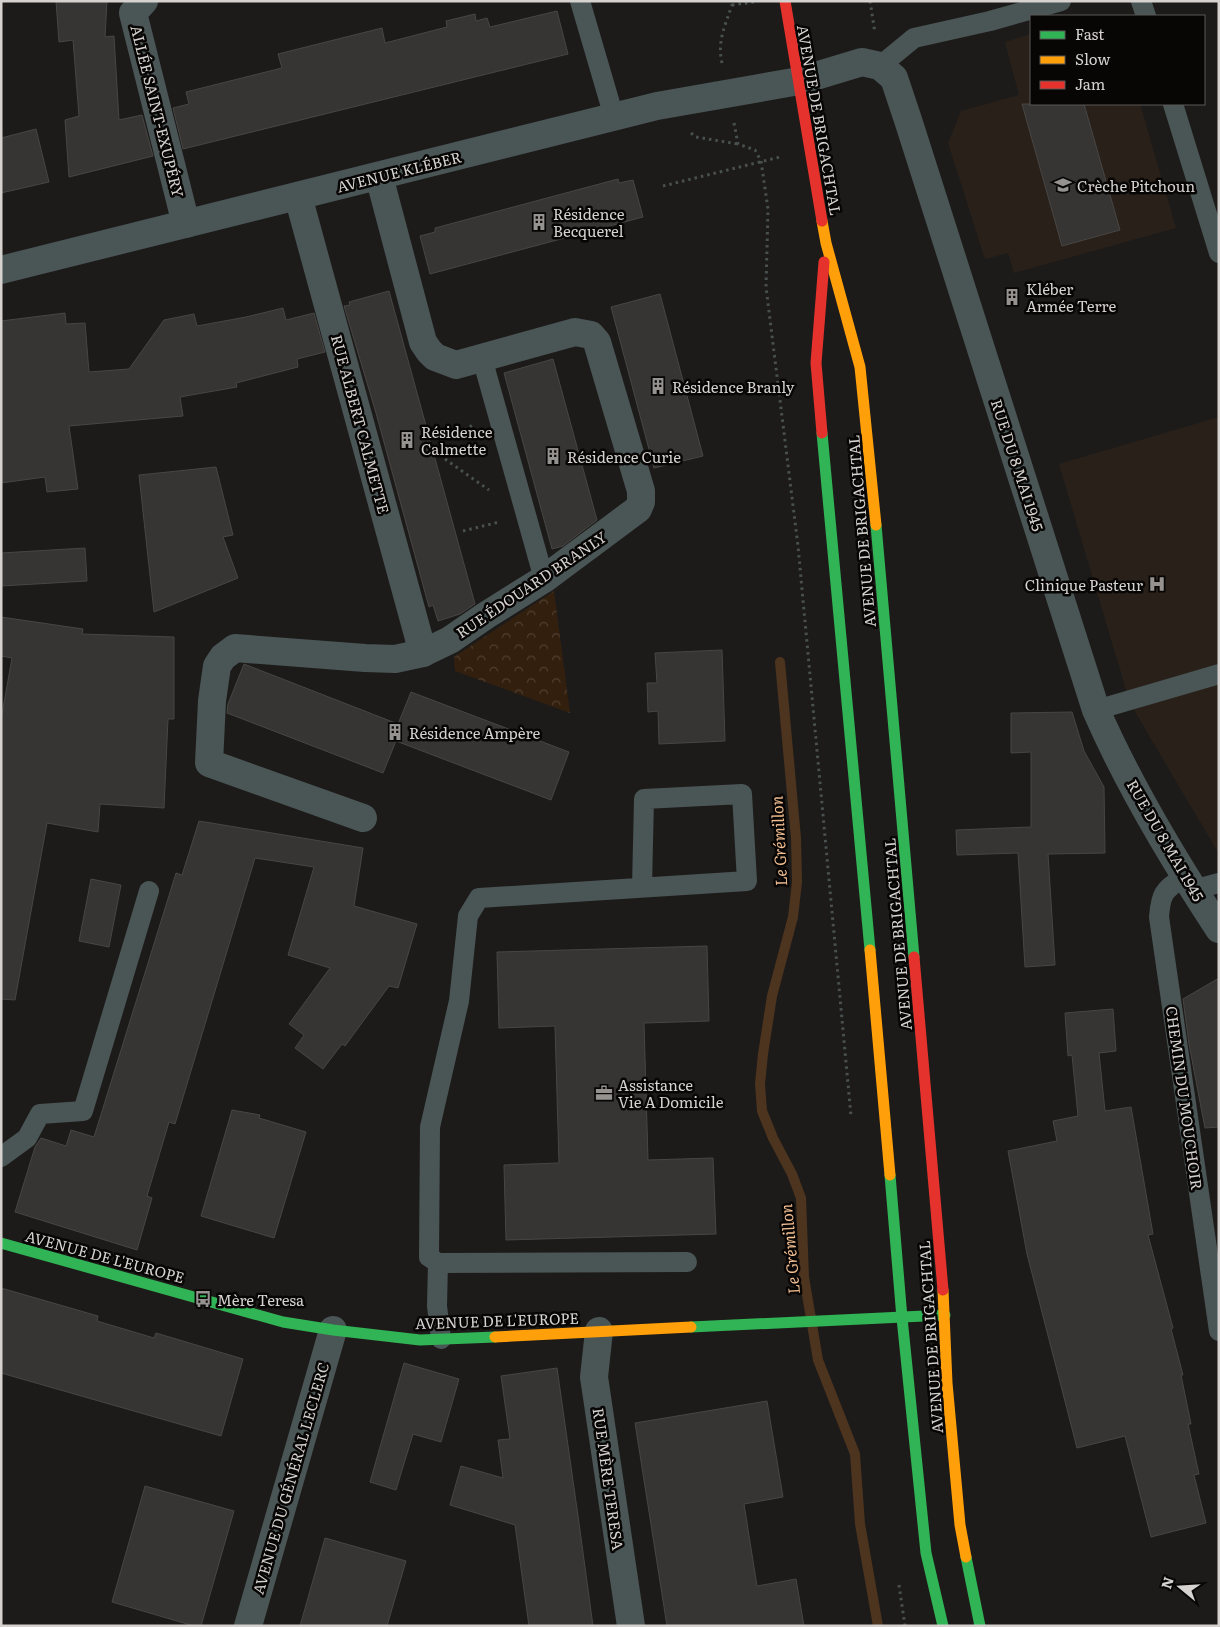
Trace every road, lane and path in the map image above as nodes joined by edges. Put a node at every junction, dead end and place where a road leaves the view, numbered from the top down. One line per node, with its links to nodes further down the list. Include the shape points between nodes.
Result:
1 (144, 1): 18 (street, ALLÉE SAINT-EXUPÉRY, via 133,13)
2 (580, 1): 12 (lane)
3 (732, 1): 4 (path, via 732,5)
4 (758, 1)
5 (785, 1): 10 (main road, AVENUE DE BRIGACHTAL)
6 (1061, 1): 9 (lane, via 914,38)
7 (1141, 1): 8 (lane)
8 (1146, 15)
9 (880, 66): 10 (street, via 862,62); 31 (street, RUE DU 8 MAI 1945, via 894,78)
10 (799, 81): 12 (street, AVENUE KLÉBER, via 657,106); 13 (main road, AVENUE DE BRIGACHTAL)
11 (1173, 105): 20 (lane)
12 (614, 117): 15 (street, AVENUE KLÉBER)
13 (810, 150): 14 (path); 19 (main road, AVENUE DE BRIGACHTAL)
14 (761, 162): 16 (path); 36 (path, via 768,209 766,287 798,546)
15 (379, 176): 17 (street, AVENUE KLÉBER); 22 (street, RUE ÉDOUARD BRANLY, via 423,342 435,357 456,365)
16 (663, 186)
17 (298, 196): 18 (street, AVENUE KLÉBER); 29 (street, RUE ALBERT CALMETTE)
18 (186, 224): 21 (street, AVENUE KLÉBER)
19 (826, 243): 42 (main road, AVENUE DE BRIGACHTAL, via 860,367); 43 (main road, AVENUE DE BRIGACHTAL, via 816,363)
20 (1219, 253)
21 (1, 270)
22 (482, 358): 23 (lane); 28 (street, RUE ÉDOUARD BRANLY, via 575,332 591,335 597,342 641,491 638,509)
23 (497, 412): 24 (path); 26 (lane)
24 (441, 442)
25 (445, 459): 26 (path)
26 (525, 516): 27 (path); 28 (lane)
27 (463, 531)
28 (544, 579): 29 (street, RUE ÉDOUARD BRANLY, via 450,640)
29 (423, 653): 32 (street, RUE ÉDOUARD BRANLY, via 395,659 235,648 217,666 208,763)
30 (1219, 674): 31 (lane)
31 (1096, 710): 33 (street, RUE DU 8 MAI 1945, via 1113,749)
32 (364, 818)
33 (1199, 883): 37 (street, RUE DU 8 MAI 1945); 46 (lane, CHEMIN DU MOUCHOIR, via 1165,890 1160,901 1159,918)
34 (642, 888): 34 (lane, via 747,881 742,794 644,799); 41 (lane, via 479,898 468,916 459,1001 430,1128 429,1257)
35 (149, 891): 38 (lane, via 83,1111 40,1114 26,1138)
36 (832, 914)
37 (1219, 929)
38 (1, 1157)
39 (1, 1243): 44 (main road, AVENUE DE L'EUROPE, via 283,1322)
40 (687, 1262): 41 (lane)
41 (438, 1263): 47 (lane, via 437,1306)
42 (945, 1315): 43 (main road, AVENUE DE L'EUROPE); 51 (main road, AVENUE DE BRIGACHTAL, via 947,1383 960,1525)
43 (902, 1318): 45 (main road, AVENUE DE L'EUROPE); 50 (main road, AVENUE DE BRIGACHTAL, via 926,1553)
44 (333, 1330): 47 (main road, AVENUE DE L'EUROPE, via 420,1340); 48 (street, AVENUE DU GÉNÉRAL LECLERC)
45 (599, 1331): 47 (main road, AVENUE DE L'EUROPE); 49 (street, RUE MÈRE TERESA, via 594,1377)
46 (1219, 1331)
47 (441, 1339)
48 (248, 1626)
49 (631, 1626)
50 (943, 1626)
51 (980, 1626)

